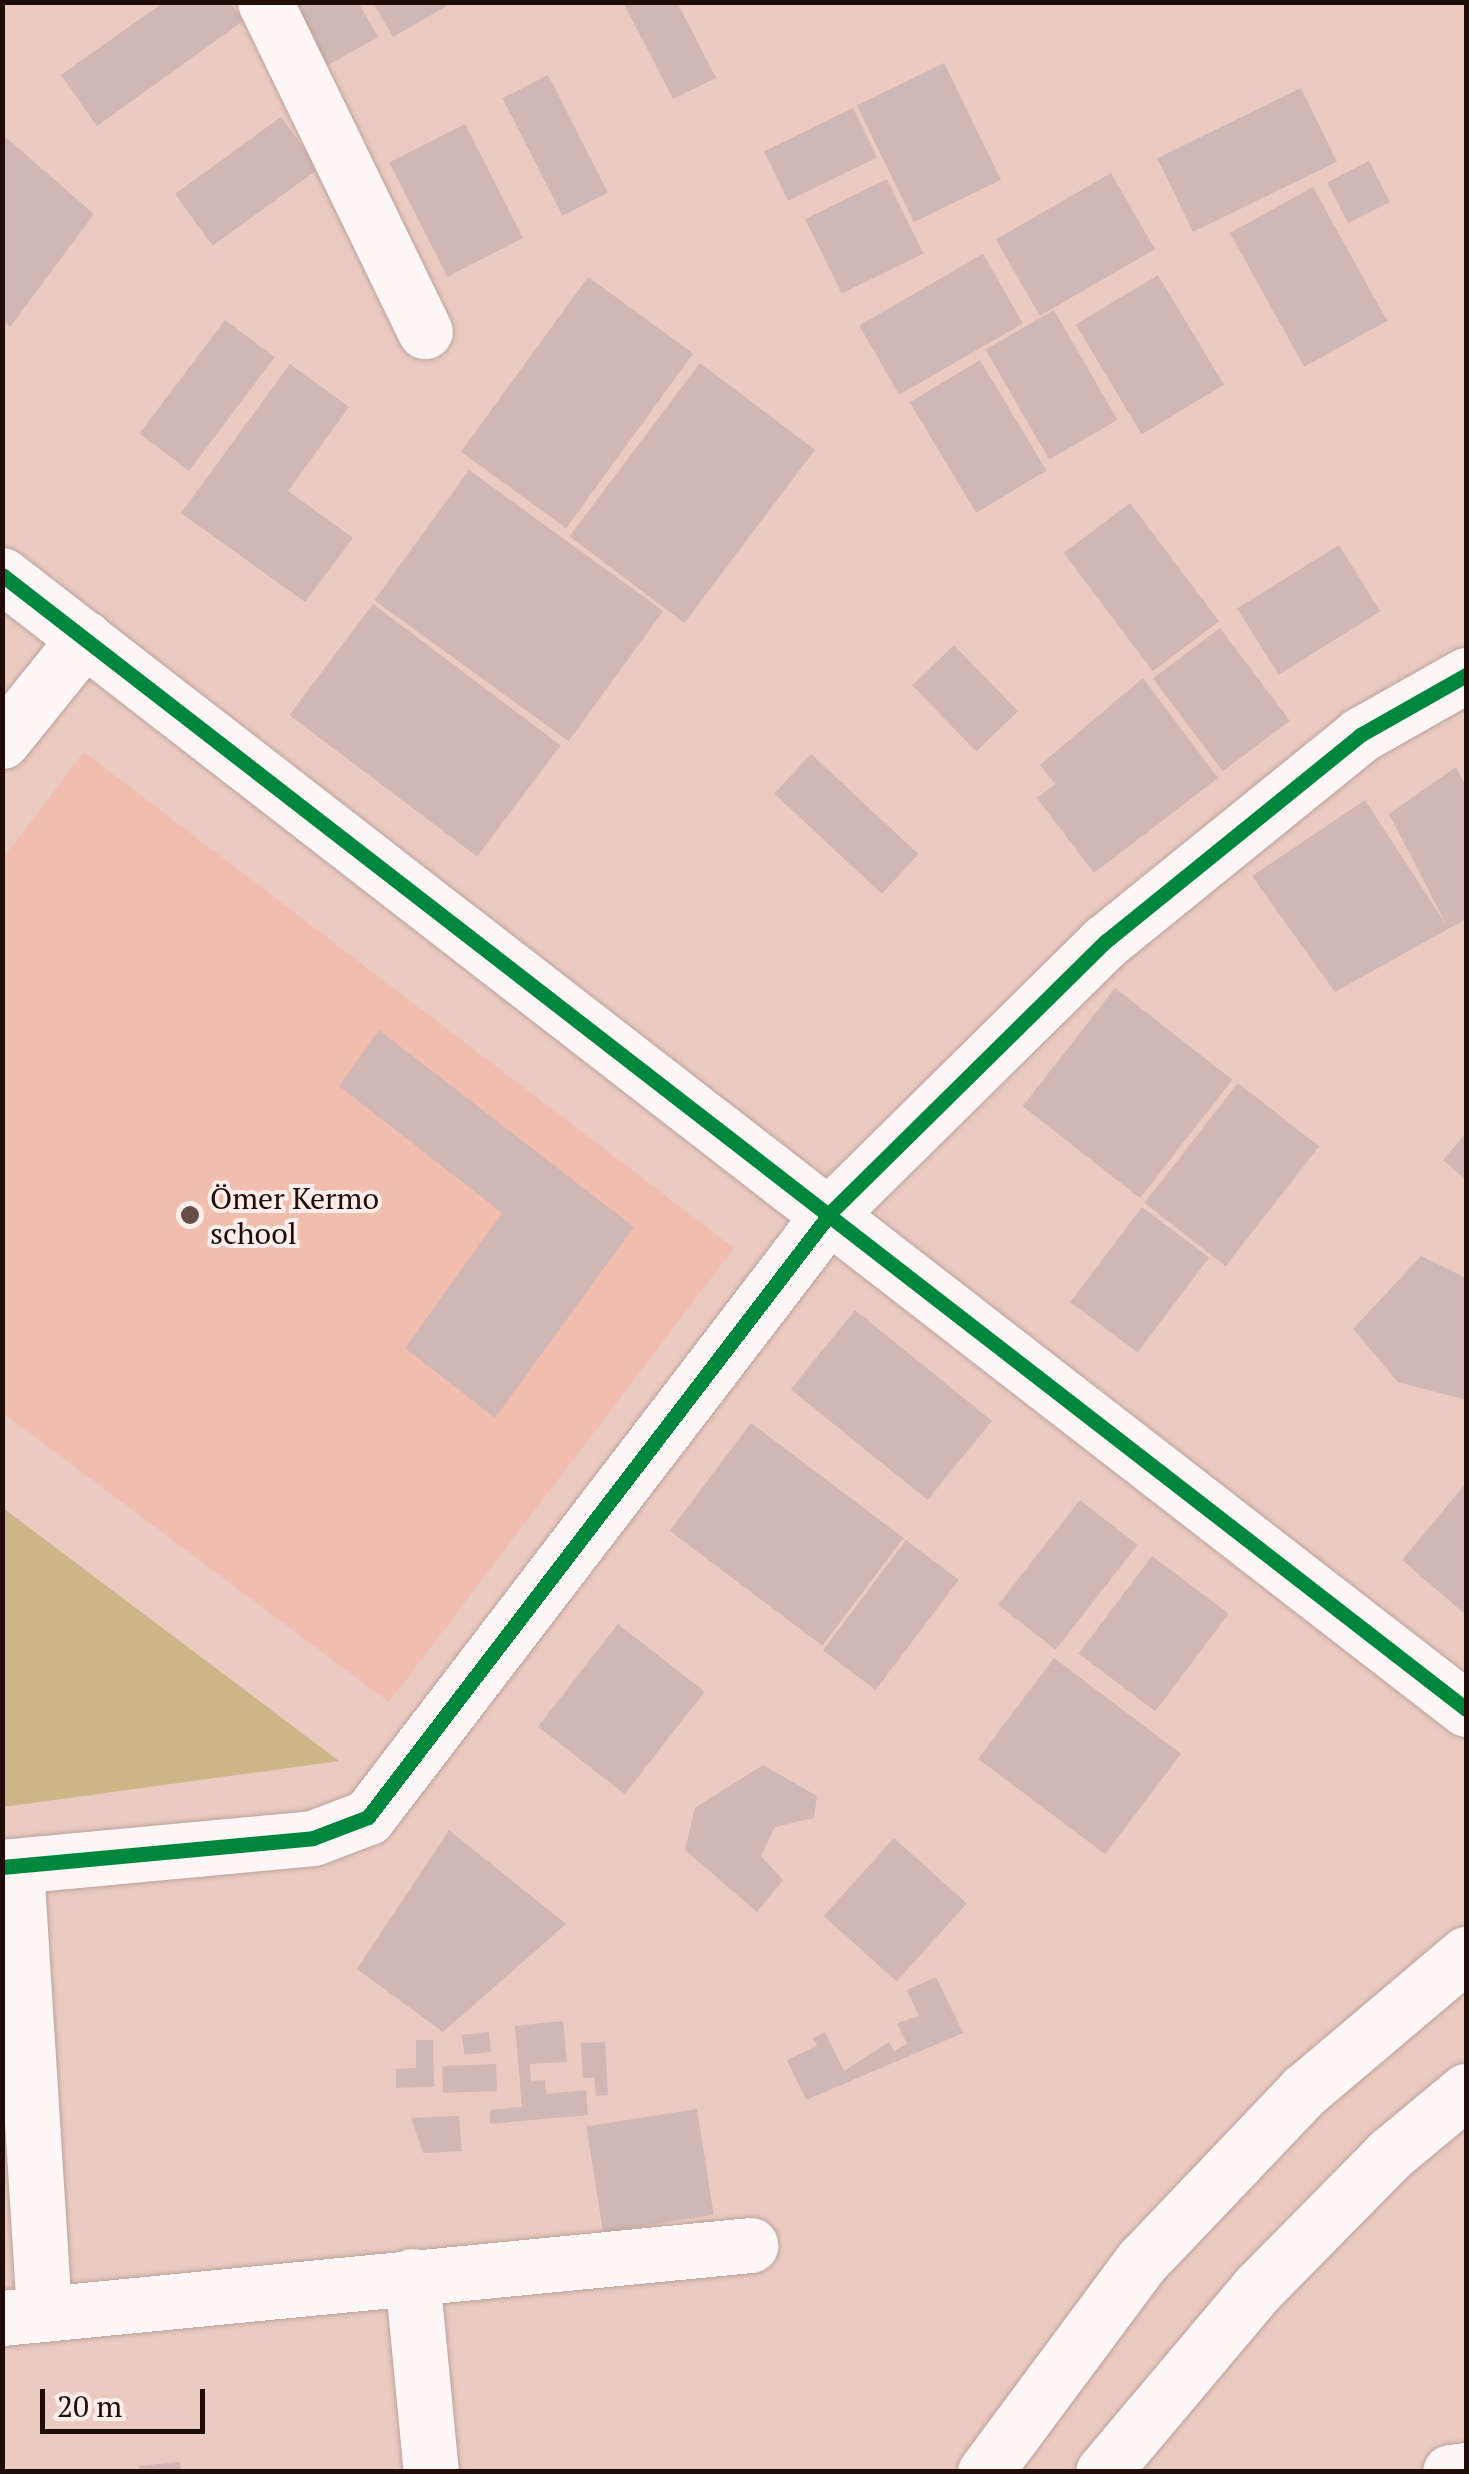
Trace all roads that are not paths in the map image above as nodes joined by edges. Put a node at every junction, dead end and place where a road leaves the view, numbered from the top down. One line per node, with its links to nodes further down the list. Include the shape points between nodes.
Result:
1 (265, 2): 2 (street)
2 (425, 330)
3 (2, 575): 4 (street)
4 (85, 638): 6 (street); 7 (street)
5 (1466, 675): 7 (street, via 1360,735 1106,941)
6 (2, 740)
7 (832, 1212): 8 (street); 9 (street, via 368,1818 313,1838)
8 (1466, 1710)
9 (9, 1867): 14 (street)
10 (1466, 1954): 17 (street, via 1305,2090 1140,2262)
11 (1466, 2091): 18 (street, via 1390,2154 1258,2288)
12 (750, 2245): 13 (street)
13 (412, 2276): 14 (street); 16 (street)
14 (23, 2316)
15 (1466, 2470): 19 (street)
16 (432, 2472)
17 (985, 2472)
18 (1103, 2472)
19 (1450, 2472)

